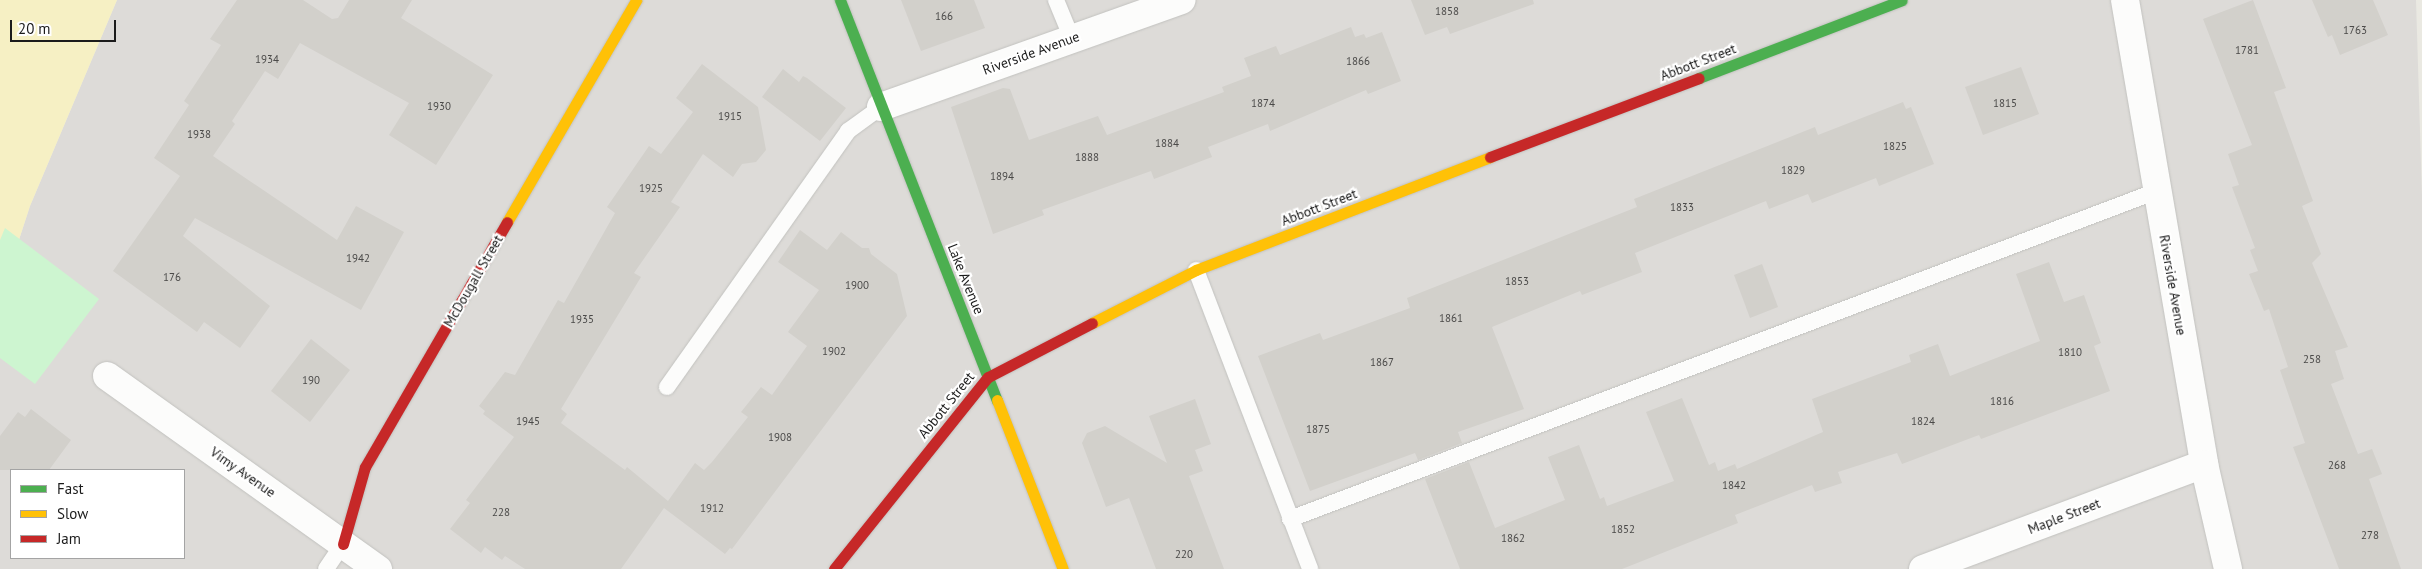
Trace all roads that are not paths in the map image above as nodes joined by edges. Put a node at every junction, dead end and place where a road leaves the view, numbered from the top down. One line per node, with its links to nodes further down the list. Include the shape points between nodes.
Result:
1 (636, 0): 16 (street, McDougall Street, via 366,467)
2 (840, 0): 8 (street, Lake Avenue)
3 (1056, 0): 7 (lane)
4 (1182, 0): 7 (street, Riverside Avenue)
5 (1902, 0): 10 (street, Abbott Street)
6 (2125, 0): 9 (street, Riverside Avenue)
7 (1072, 39): 8 (street, Riverside Avenue)
8 (881, 107): 12 (street, Lake Avenue); 13 (lane, via 848,131)
9 (2157, 191): 14 (street, Riverside Avenue); 15 (lane)
10 (1196, 270): 12 (street, Abbott Street); 15 (lane)
11 (107, 376): 16 (street, Vimy Avenue)
12 (988, 377): 19 (street, Abbott Street); 20 (street, Lake Avenue)
13 (667, 387)
14 (2204, 464): 22 (street, Maple Street); 23 (street, Riverside Avenue)
15 (1290, 519): 21 (lane)
16 (343, 544): 17 (lane, McDougall Street); 18 (street, Vimy Avenue)
17 (326, 569)
18 (378, 569)
19 (834, 569)
20 (1063, 569)
21 (1310, 569)
22 (1923, 569)
23 (2228, 569)

